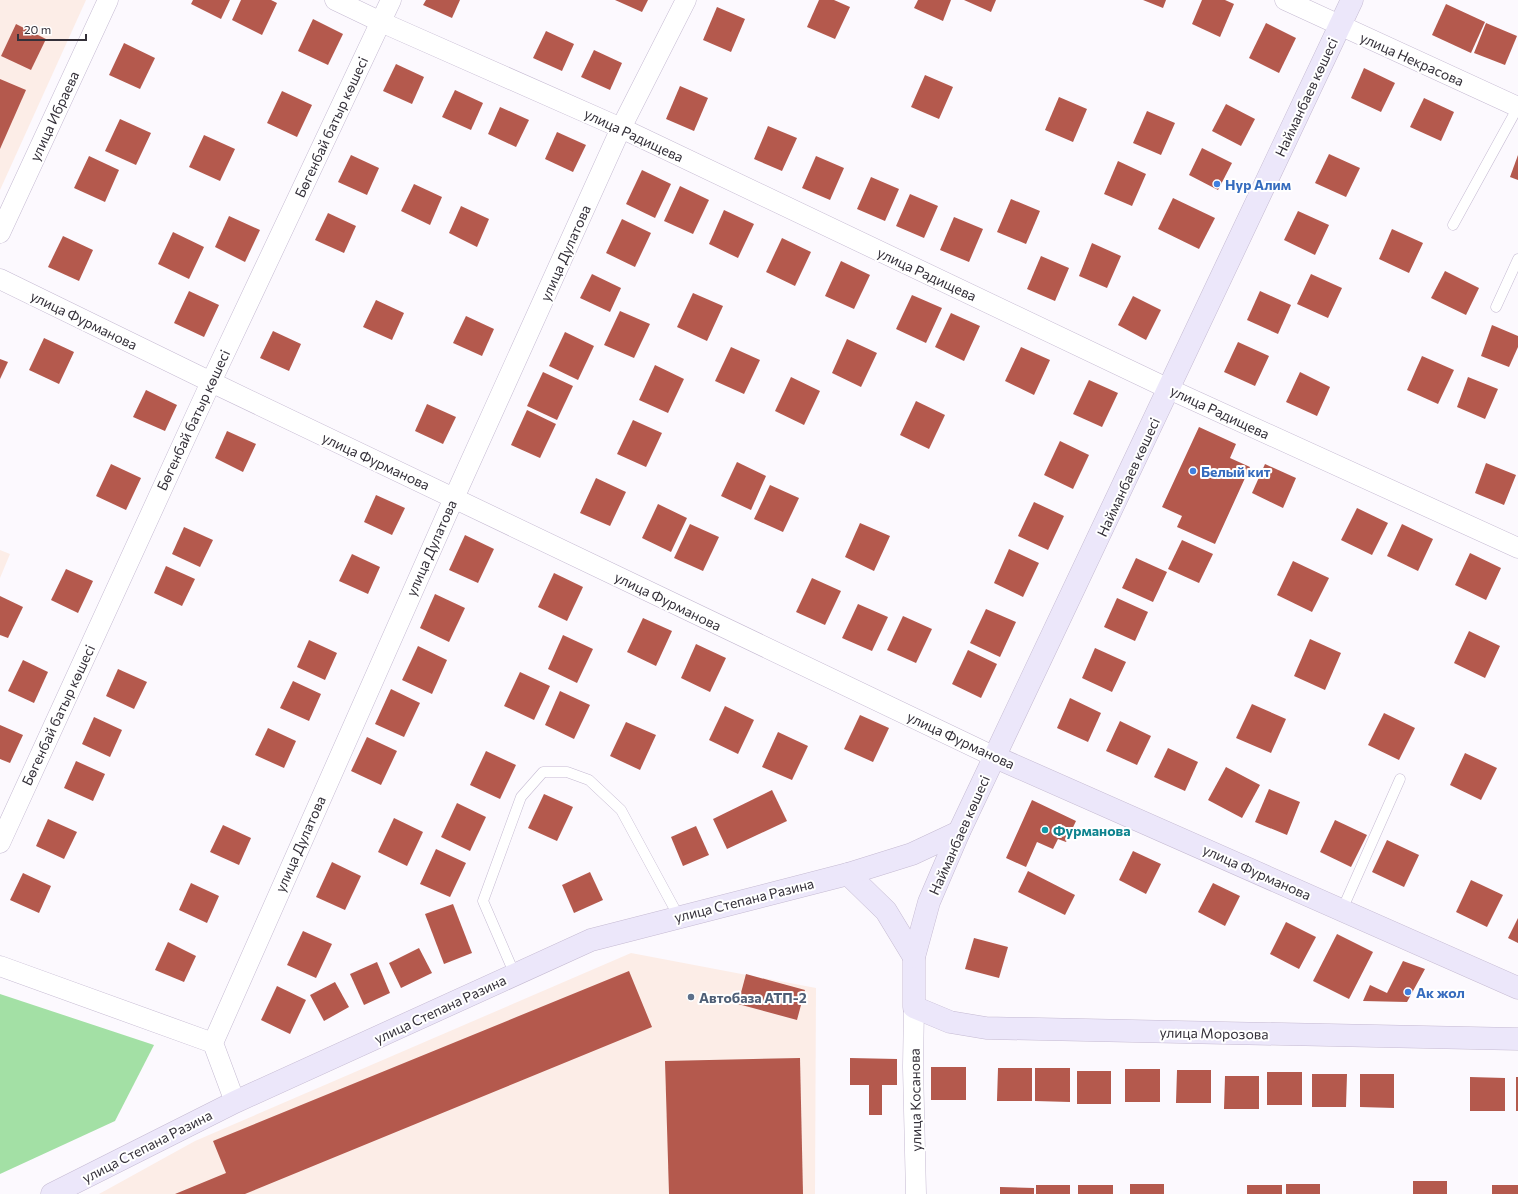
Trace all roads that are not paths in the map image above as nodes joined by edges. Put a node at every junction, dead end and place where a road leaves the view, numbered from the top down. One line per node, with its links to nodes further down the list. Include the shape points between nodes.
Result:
1 (108, 0): 12 (street, улица Ибраева)
2 (335, 0): 7 (street, улица Радищева)
3 (391, 0): 7 (street, Бөгенбай батыр көшесі)
4 (686, 0): 10 (street, улица Дулатова)
5 (1285, 0): 8 (street, улица Некрасова)
6 (1352, 0): 8 (main road, Найманбаев көшесі)
7 (381, 22): 10 (street, улица Радищева); 16 (street, Бөгенбай батыр көшесі)
8 (1340, 26): 9 (street, улица Некрасова); 17 (main road, Найманбаев көшесі)
9 (1518, 107): 11 (lane, улица Некрасова)
10 (621, 128): 17 (street, улица Радищева); 18 (street, улица Дулатова)
11 (1453, 225)
12 (0, 233)
13 (1518, 259): 15 (lane)
14 (0, 279): 16 (street, улица Фурманова)
15 (1496, 307)
16 (211, 382): 18 (street, улица Фурманова); 23 (street, Бөгенбай батыр көшесі)
17 (1169, 389): 19 (street, улица Радищева); 20 (main road, Найманбаев көшесі)
18 (454, 498): 20 (street, улица Фурманова); 33 (street, улица Дулатова)
19 (1518, 548)
20 (995, 757): 22 (main road, Найманбаев көшесі); 25 (main road, улица Фурманова)
21 (1400, 780): 25 (lane)
22 (959, 832): 24 (main road, улица Степана Разина, via 912,854); 27 (main road, Найманбаев көшесі, via 929,902)
23 (0, 843)
24 (848, 874): 26 (main road, улица Степана Разина); 27 (main road, via 886,912)
25 (1342, 910): 30 (main road, улица Фурманова)
26 (679, 917): 29 (main road, улица Степана Разина, via 591,940); 29 (lane, via 621,810 589,780 567,772 543,772 521,797 483,901)
27 (914, 957): 31 (main road, Найманбаев көшесі)
28 (0, 966): 33 (street)
29 (515, 975): 34 (main road, улица Степана Разина)
30 (1518, 988)
31 (914, 1007): 32 (main road, улица Морозова, via 950,1022 986,1028); 36 (street, улица Косанова)
32 (1518, 1039)
33 (213, 1043): 34 (street)
34 (235, 1102): 35 (main road, улица Степана Разина)
35 (52, 1194)
36 (916, 1194)

